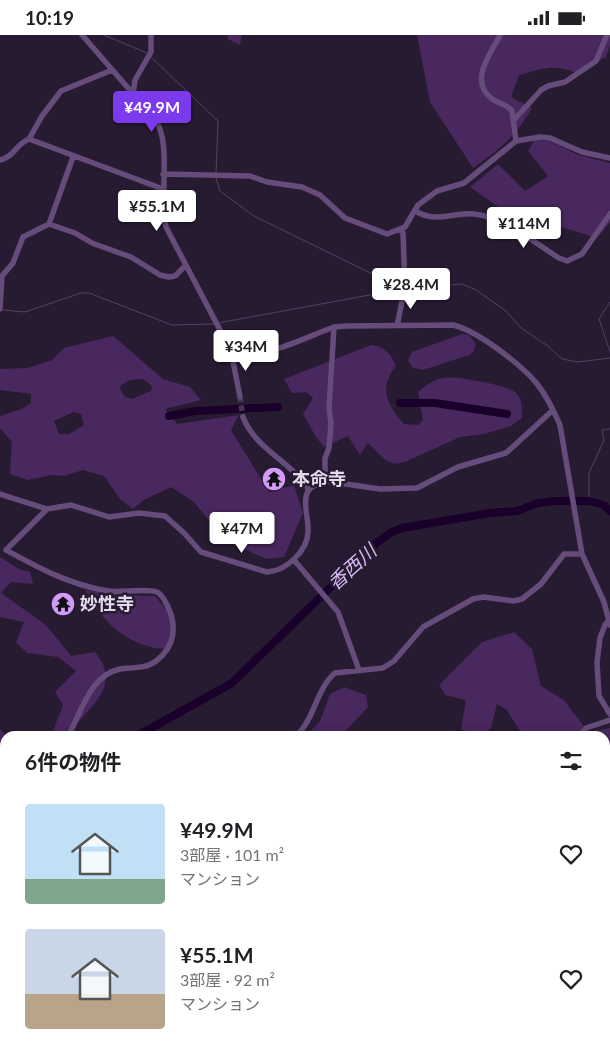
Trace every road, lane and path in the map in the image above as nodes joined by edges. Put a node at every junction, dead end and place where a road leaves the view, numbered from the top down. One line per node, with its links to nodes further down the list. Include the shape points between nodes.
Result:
1 (82, 35): 5 (street)
2 (151, 35): 6 (street, via 150,55 135,80)
3 (500, 35): 7 (street, via 486,59 482,79 488,94 510,109)
4 (607, 35): 7 (street, via 596,61 565,82 541,90)
5 (112, 70): 6 (street); 8 (street, via 61,91)
6 (133, 94): 13 (street, via 163,131)
7 (513, 121): 9 (street)
8 (28, 139): 10 (street); 12 (street, via 11,156)
9 (516, 141): 11 (street, via 550,138 582,152); 15 (street, via 464,183 440,190)
10 (73, 157): 14 (street); 17 (street)
11 (610, 158)
12 (0, 159)
13 (163, 174): 14 (street); 18 (street, via 255,177 310,190 355,223 387,234)
14 (163, 189): 19 (street, via 166,227)
15 (414, 211): 16 (street, via 430,218 483,216 502,223 567,261 582,254); 18 (street)
16 (610, 214)
17 (49, 224): 19 (street, via 130,257 160,275 175,276); 20 (street, via 23,237 13,263)
18 (400, 229): 22 (street, via 405,288)
19 (185, 266): 24 (street)
20 (1, 276): 21 (street)
21 (0, 308)
22 (397, 326): 23 (street); 26 (street, via 454,325 474,332 536,382)
23 (334, 327): 24 (street, via 258,355 241,356); 28 (street, via 331,423)
24 (231, 351): 25 (street)
25 (240, 397)
26 (554, 410): 28 (street, via 506,453 458,467 417,488 380,489); 32 (street, via 560,425)
27 (243, 417): 29 (street, via 260,442)
28 (325, 481): 29 (street)
29 (309, 490): 33 (street, via 306,542)
30 (0, 494): 31 (street)
31 (47, 509): 33 (street, via 72,505 108,517 139,513 165,516 201,552 267,572 276,571); 38 (street, via 6,550 74,583 114,591 155,591 162,595 174,626 169,647 156,661 114,671 103,677 89,694)
32 (582, 554): 34 (street); 35 (street, via 564,554 541,584 522,599 472,599 423,627 384,668)
33 (294, 560): 35 (street, via 338,612)
34 (610, 622): 36 (street, via 605,625 600,638 597,662 599,696)
35 (359, 671): 39 (street, via 339,671 331,676)
36 (610, 714)
37 (610, 720): 40 (street)
38 (70, 731)
39 (300, 731)
40 (583, 731)

